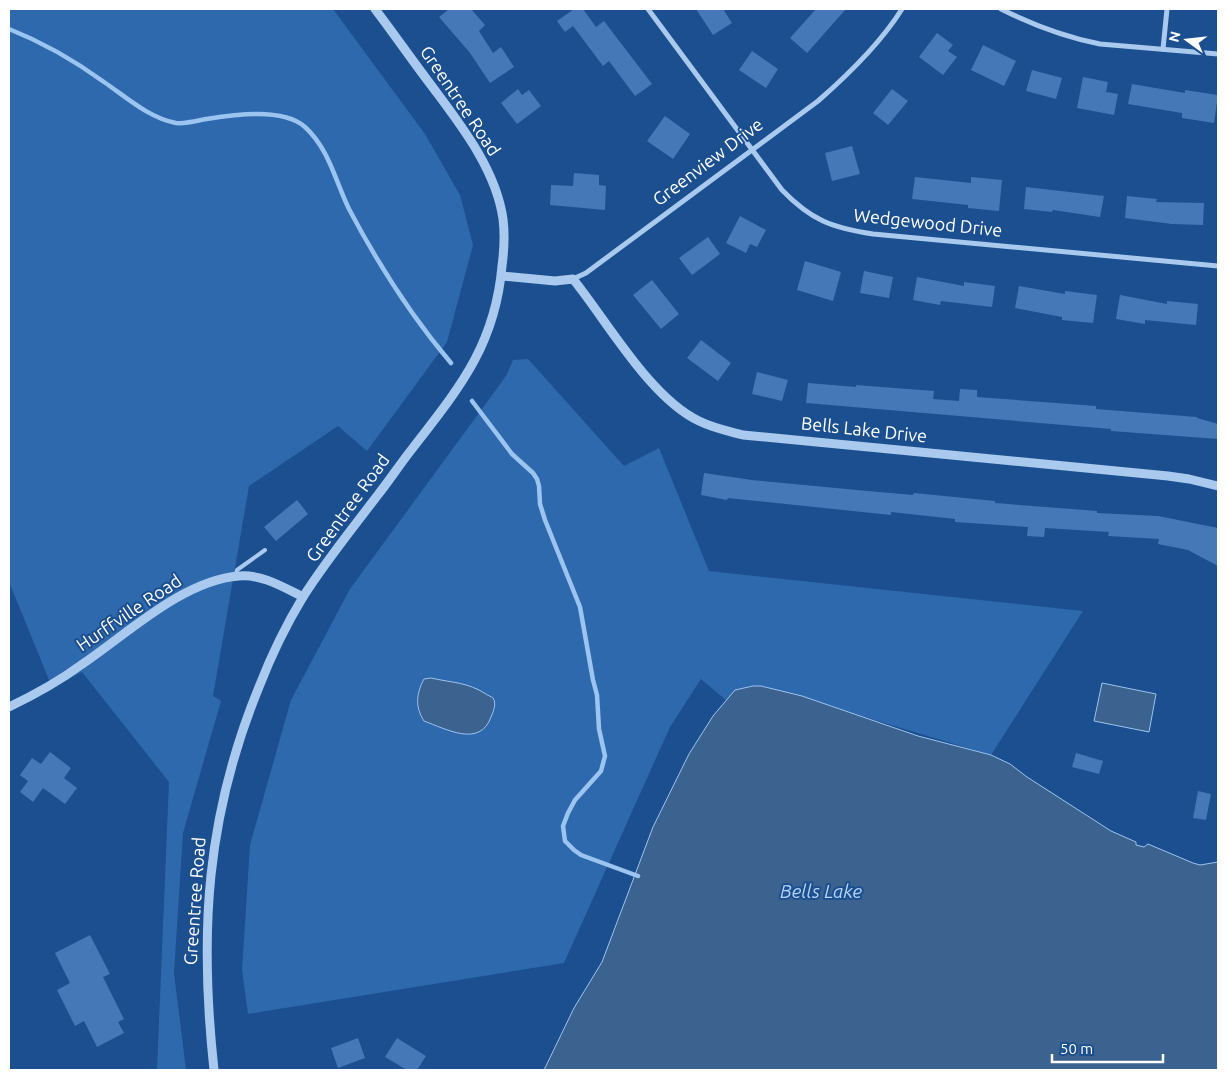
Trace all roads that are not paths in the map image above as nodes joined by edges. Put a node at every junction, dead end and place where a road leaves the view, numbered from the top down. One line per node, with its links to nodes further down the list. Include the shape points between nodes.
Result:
1 (375, 9): 10 (street, Greentree Road, via 448,108 486,168 503,216)
2 (648, 9): 8 (street, Wedgewood Drive)
3 (902, 9): 8 (street, Greenview Drive, via 879,40 839,82)
4 (1001, 9): 6 (street, via 1066,36 1100,44)
5 (1167, 9): 6 (street)
6 (1163, 49): 7 (street)
7 (1218, 54)
8 (752, 150): 9 (street, Wedgewood Drive, via 796,204 823,221 855,231); 11 (street, Greenview Drive, via 586,273)
9 (1218, 266)
10 (502, 276): 11 (street, Greenview Drive); 15 (street, Greentree Road, via 490,328 471,367)
11 (573, 279): 12 (street, Bells Lake Drive, via 652,383 684,412 718,429 743,435 1168,476)
12 (1218, 486)
13 (264, 550): 14 (lane, via 237,570)
14 (235, 576): 15 (street, Hurffville Road, via 262,579); 16 (street, Hurffville Road, via 206,583 183,594 61,679)
15 (303, 597): 17 (street, Greentree Road, via 249,710 218,817 206,942)
16 (9, 707)
17 (214, 1070)

